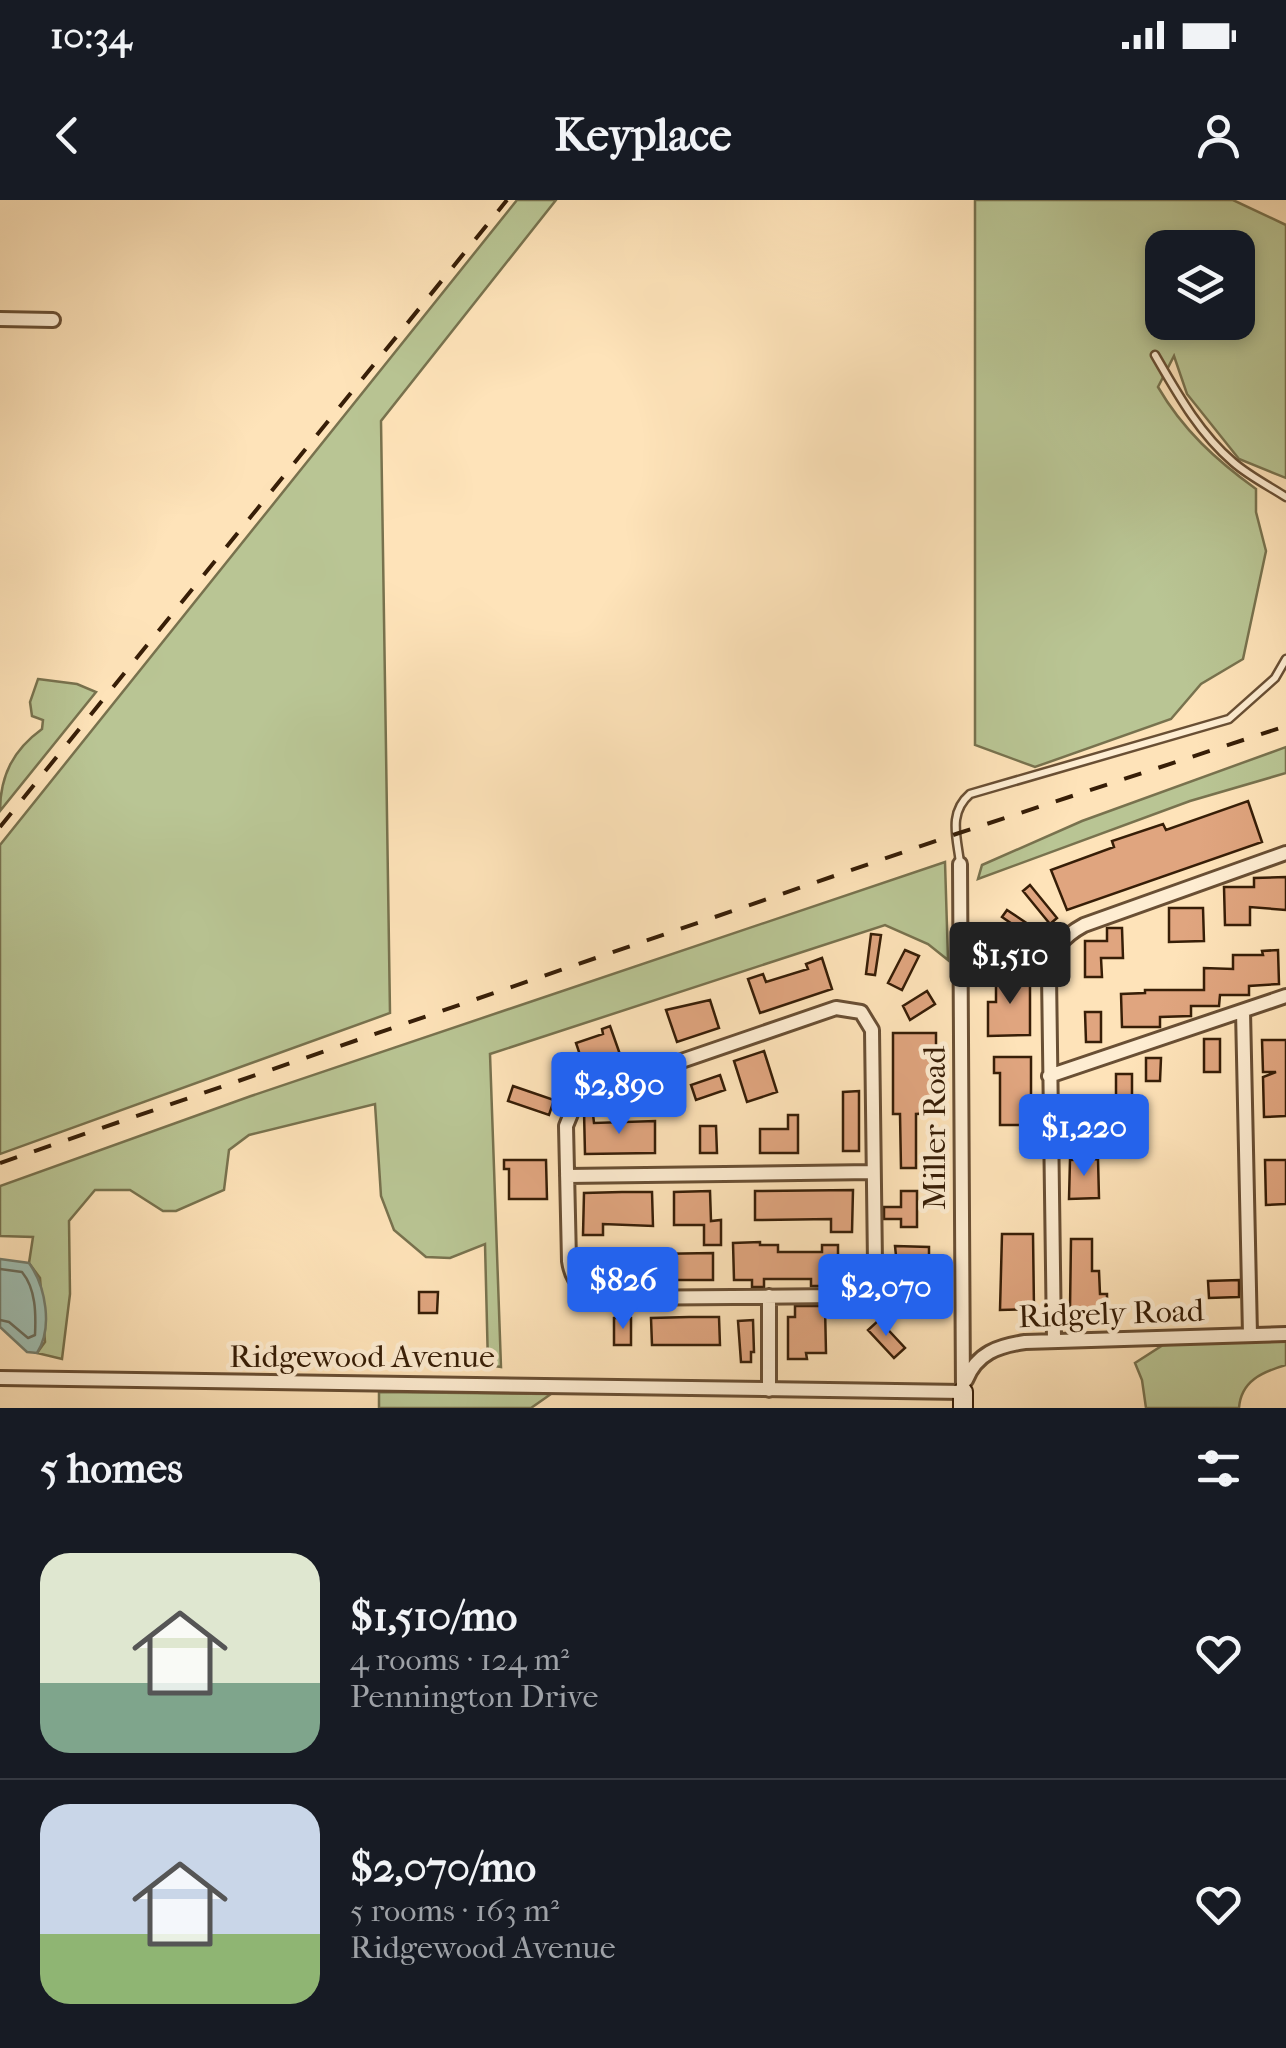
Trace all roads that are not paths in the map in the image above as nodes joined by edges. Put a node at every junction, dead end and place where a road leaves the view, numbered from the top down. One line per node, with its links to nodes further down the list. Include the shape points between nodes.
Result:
1 (0, 319): 2 (street)
2 (53, 320)
3 (1155, 355): 4 (lane, via 1212,441)
4 (1286, 496)
5 (1286, 659): 7 (lane, via 1275,678 1228,720 970,794 955,817)
6 (1286, 853): 10 (street, via 1068,933 1057,945 1050,974)
7 (960, 864): 19 (street, Miller Road)
8 (1286, 996): 9 (street)
9 (1243, 1011): 10 (street); 15 (street)
10 (1050, 1076): 16 (street)
11 (873, 1172): 12 (street); 12 (street, via 872,1030 863,1007 836,1008 583,1096 566,1126); 13 (street, via 875,1264 868,1288 840,1296)
12 (567, 1176): 13 (street, via 570,1271 589,1293)
13 (768, 1296): 18 (street)
14 (1286, 1334): 15 (street, Ridgely Road)
15 (1250, 1335): 16 (street, Ridgely Road)
16 (1054, 1340): 19 (street, Ridgely Road, via 991,1350 974,1364)
17 (0, 1378): 18 (street, Ridgewood Avenue)
18 (769, 1390): 19 (street, Ridgewood Avenue)
19 (963, 1400)

